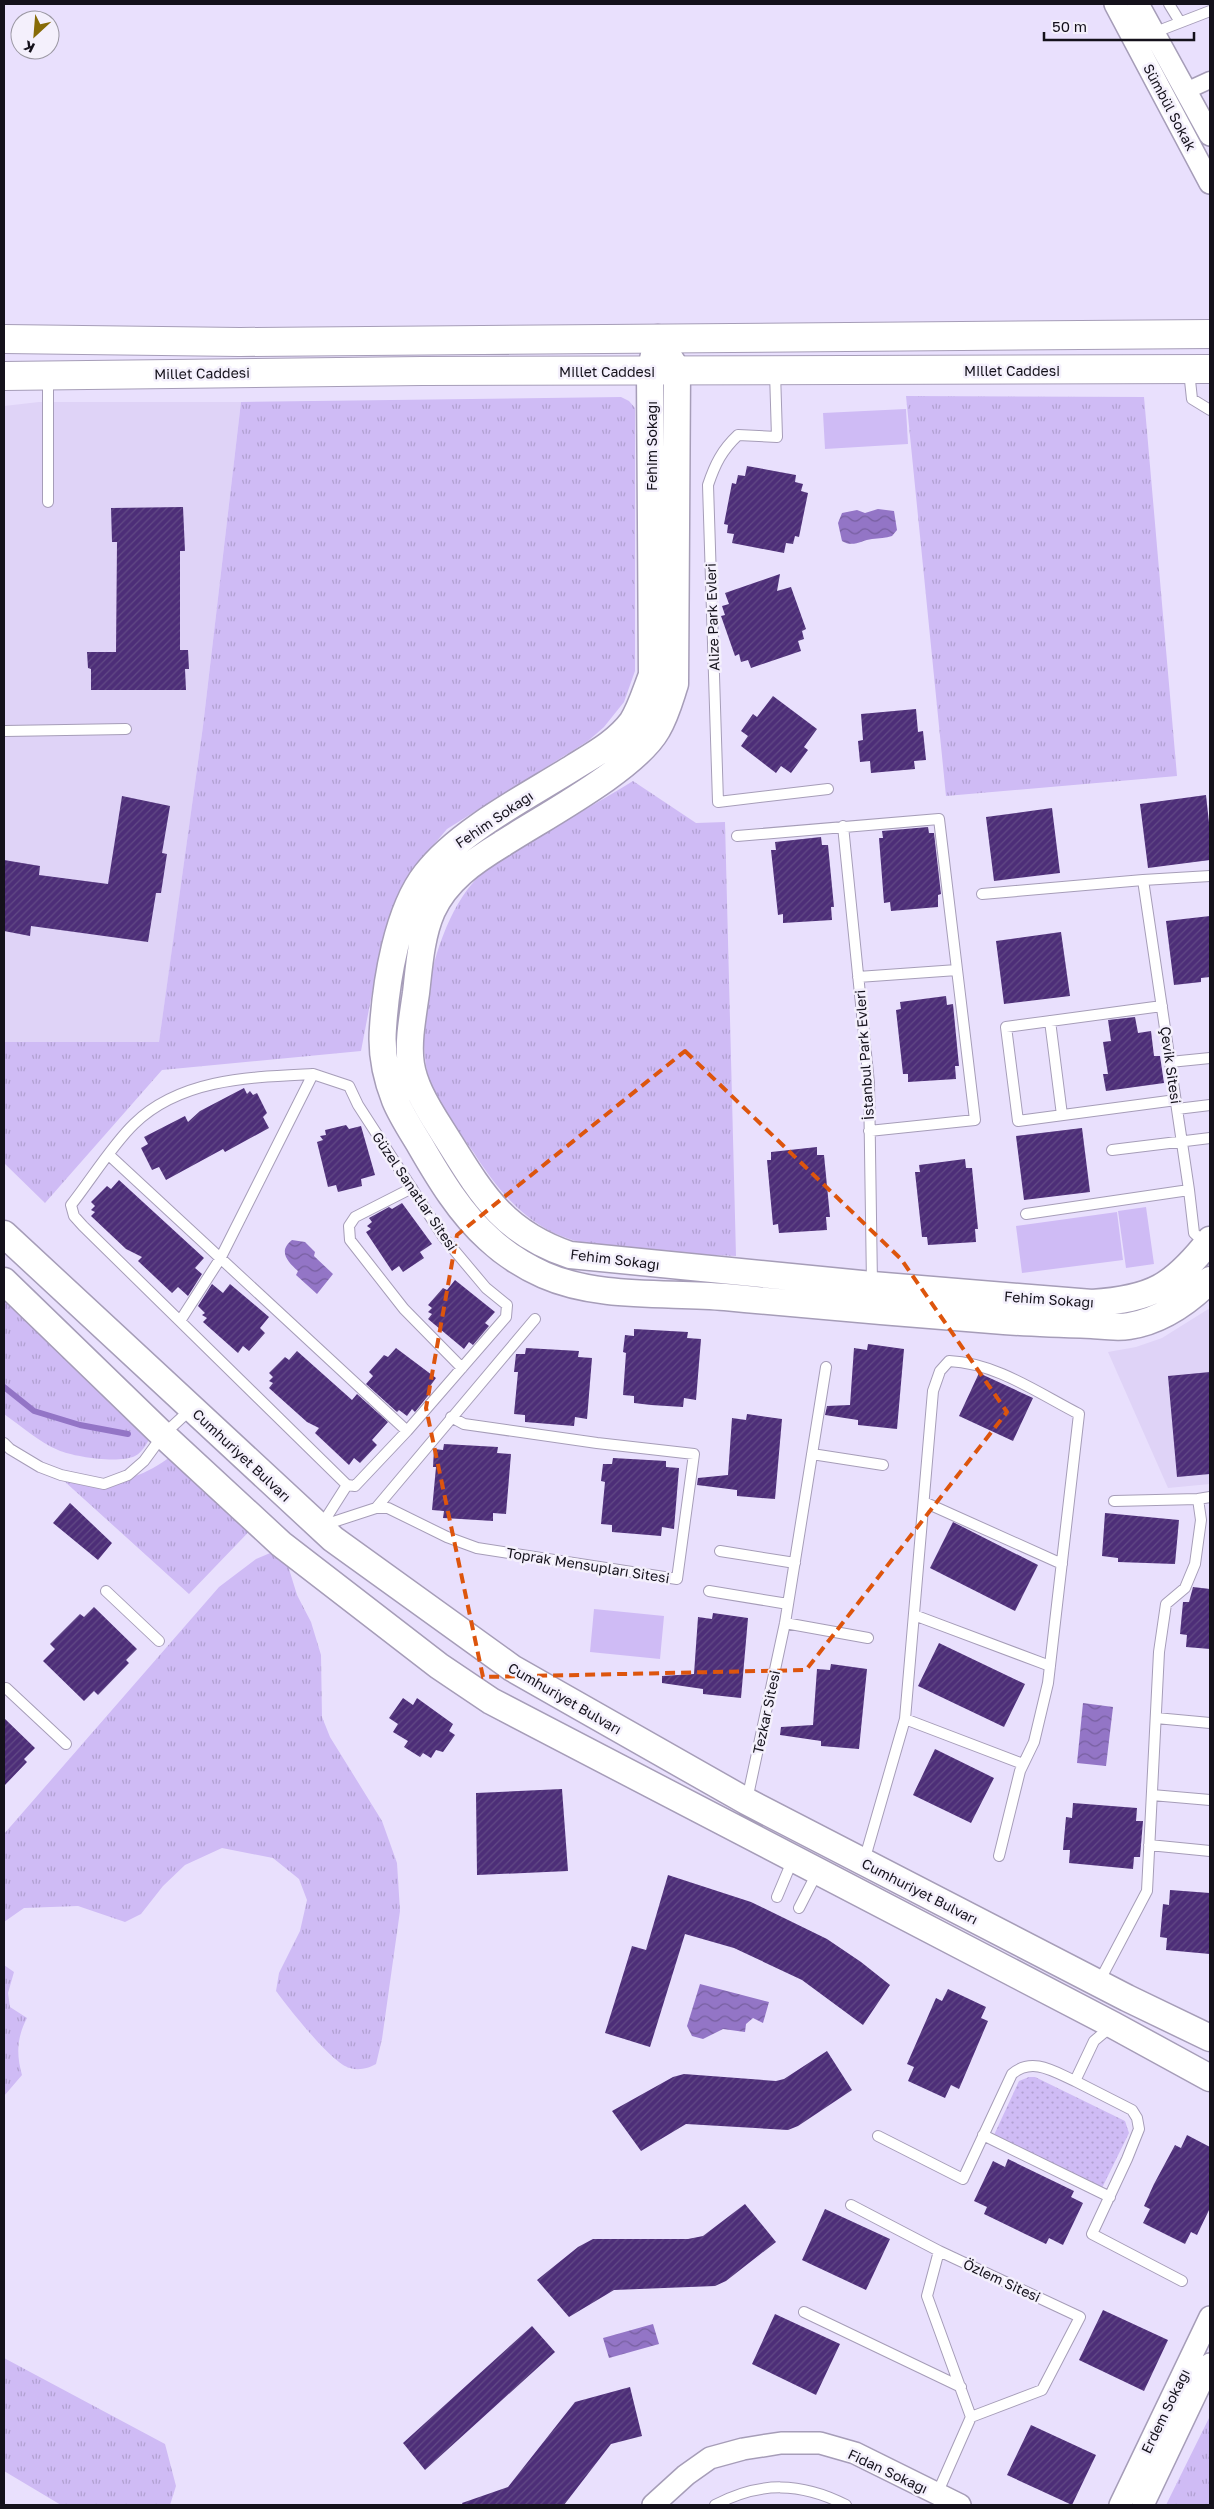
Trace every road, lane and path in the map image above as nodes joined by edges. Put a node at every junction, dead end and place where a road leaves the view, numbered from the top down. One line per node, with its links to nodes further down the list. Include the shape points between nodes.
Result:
1 (1115, 4): 6 (street, Sümbül Sokak)
2 (1138, 4): 6 (street, Sümbül Sokak)
3 (1169, 4): 5 (lane)
4 (1210, 11): 5 (lane)
5 (1180, 22): 6 (lane)
6 (1144, 36): 8 (street, Sümbül Sokak); 10 (street, Sümbül Sokak)
7 (1210, 80): 8 (street)
8 (1186, 90): 9 (street, Sümbül Sokak)
9 (1210, 135)
10 (1210, 183)
11 (1210, 334): 12 (main road)
12 (658, 338): 13 (main road, via 240,342); 15 (street, Fehim Sokağı)
13 (4, 339)
14 (1199, 370): 16 (main road, Millet Caddesi); 19 (lane, via 1192,399)
15 (663, 371): 16 (main road, Millet Caddesi); 17 (main road, Millet Caddesi); 52 (street, Fehim Sokağı, via 675,684 668,706 657,731 642,750 598,783 471,863 443,893 432,912 421,954 409,1038 412,1074 421,1096 484,1197 504,1219 546,1247 570,1255); 53 (street, Fehim Sokağı, via 652,674 643,699 632,721 614,742 476,829 441,856 424,876 402,921 395,948 383,1028 387,1074 395,1101 411,1130 439,1178 467,1216 488,1239 514,1259 545,1275 567,1284 594,1289)
16 (775, 371): 23 (lane, Alize Park Evleri, via 777,437 738,435 715,463 708,485 718,802)
17 (48, 375): 18 (main road, Millet Caddesi); 20 (lane)
18 (4, 376)
19 (1210, 410)
20 (48, 502)
21 (126, 729): 22 (lane)
22 (4, 733)
23 (828, 789)
24 (843, 826): 25 (lane); 29 (lane, via 939,819); 30 (lane, İstanbul Park Evleri)
25 (737, 836)
26 (1210, 876): 27 (lane)
27 (1143, 880): 28 (lane); 31 (lane, Çevik Sitesi)
28 (982, 894)
29 (957, 970): 30 (lane); 39 (lane, via 975,1120)
30 (858, 977): 39 (lane, İstanbul Park Evleri, via 869,1083)
31 (1162, 1006): 32 (lane); 34 (lane, Çevik Sitesi)
32 (1050, 1021): 38 (lane); 38 (lane, via 1006,1027 1007,1036 1018,1121)
33 (1210, 1058): 34 (lane)
34 (1170, 1062): 36 (lane, Çevik Sitesi)
35 (314, 1074): 43 (lane, Güzel Sanatlar Sitesi, via 249,1077 184,1093 146,1113); 44 (lane, Güzel Sanatlar Sitesi, via 349,1086); 49 (lane)
36 (1176, 1104): 37 (lane); 38 (lane); 41 (lane, Çevik Sitesi)
37 (1210, 1105)
38 (1062, 1115)
39 (869, 1131): 52 (lane, İstanbul Park Evleri)
40 (1210, 1138): 41 (lane)
41 (1182, 1142): 42 (lane); 45 (lane, Çevik Sitesi)
42 (1112, 1150)
43 (109, 1155): 49 (lane); 55 (lane, Güzel Sanatlar Sitesi, via 71,1205 74,1216)
44 (412, 1188): 57 (lane, Güzel Sanatlar Sitesi, via 444,1238 486,1288 507,1305 506,1317); 57 (lane, via 356,1217 349,1226 350,1240 404,1309)
45 (1189, 1190): 46 (lane); 48 (lane, Çevik Sitesi, via 1194,1233)
46 (1026, 1214)
47 (4, 1234): 58 (street, Cumhuriyet Bulvarı)
48 (1209, 1244): 52 (street, Fehim Sokağı, via 1166,1285 1145,1296 1124,1301 1092,1303)
49 (220, 1259): 55 (lane); 60 (lane)
50 (1210, 1280): 53 (street, Fehim Sokağı, via 1177,1308 1155,1319 1127,1326 1045,1324)
51 (4, 1281): 61 (street, Cumhuriyet Bulvarı)
52 (872, 1285): 53 (street)
53 (870, 1311)
54 (535, 1319): 59 (lane)
55 (180, 1321): 65 (lane, Güzel Sanatlar Sitesi)
56 (826, 1367): 63 (lane, Tezkar Sitesi)
57 (462, 1368): 60 (lane, Güzel Sanatlar Sitesi)
58 (192, 1409): 61 (lane); 71 (street, Cumhuriyet Bulvarı)
59 (451, 1417): 70 (lane); 70 (lane, Toprak Mensupları Sitesi, via 464,1424 597,1444 694,1454 677,1579 477,1548 388,1508)
60 (407, 1431): 65 (lane, Güzel Sanatlar Sitesi, via 355,1486)
61 (163, 1435): 62 (lane, via 144,1461 128,1475 104,1484 40,1467); 73 (street, Cumhuriyet Bulvarı)
62 (4, 1443)
63 (812, 1454): 64 (lane); 74 (lane, Tezkar Sitesi)
64 (883, 1465)
65 (347, 1485): 71 (lane, Güzel Sanatlar Sitesi)
66 (1210, 1497): 67 (lane)
67 (1198, 1499): 68 (lane); 85 (lane, via 1202,1520 1195,1564 1185,1588 1166,1604 1159,1652)
68 (1114, 1501)
69 (924, 1502): 75 (lane); 75 (lane, via 933,1391 940,1370 949,1361 964,1362 1001,1374 1079,1414); 79 (lane)
70 (376, 1508): 71 (lane)
71 (320, 1527): 73 (street); 92 (street, Cumhuriyet Bulvarı, via 531,1681)
72 (720, 1551): 74 (lane)
73 (293, 1554): 96 (street, Cumhuriyet Bulvarı, via 439,1666 491,1701)
74 (795, 1563): 78 (lane, Tezkar Sitesi)
75 (1062, 1564): 83 (lane)
76 (106, 1591): 82 (lane)
77 (709, 1591): 78 (lane)
78 (788, 1604): 80 (lane, Tezkar Sitesi)
79 (914, 1615): 83 (lane); 86 (lane)
80 (785, 1623): 81 (lane); 92 (lane, Tezkar Sitesi)
81 (868, 1638)
82 (159, 1641)
83 (1050, 1666): 89 (lane, via 1034,1742)
84 (6, 1688): 88 (lane)
85 (1156, 1718): 87 (lane); 90 (lane)
86 (905, 1719): 89 (lane); 97 (lane)
87 (1210, 1723)
88 (66, 1744)
89 (1023, 1764): 95 (lane)
90 (1152, 1795): 91 (lane); 93 (lane)
91 (1210, 1800)
92 (746, 1801): 97 (street, Cumhuriyet Bulvarı)
93 (1149, 1845): 94 (lane); 102 (lane, via 1147,1891)
94 (1210, 1851)
95 (999, 1856)
96 (793, 1858): 98 (street, Cumhuriyet Bulvarı); 100 (lane)
97 (864, 1862): 99 (street); 102 (street, Cumhuriyet Bulvarı)
98 (818, 1871): 99 (street, Cumhuriyet Bulvarı); 101 (lane)
99 (855, 1891): 104 (street, Cumhuriyet Bulvarı)
100 (777, 1897)
101 (800, 1908)
102 (1098, 1983): 103 (street, Cumhuriyet Bulvarı)
103 (1127, 1998): 104 (street); 105 (street, Cumhuriyet Bulvarı)
104 (1113, 2025): 106 (street, Cumhuriyet Bulvarı); 107 (lane, via 1094,2041)
105 (1210, 2038)
106 (1210, 2078)
107 (1075, 2081): 108 (lane, via 1040,2065 1020,2067 1012,2074); 110 (lane, via 1132,2110 1137,2118 1139,2129)
108 (983, 2135): 109 (lane, via 963,2179); 110 (lane)
109 (878, 2136)
110 (1110, 2197): 113 (lane, via 1092,2234)
111 (851, 2205): 112 (lane)
112 (939, 2251): 117 (lane, via 927,2296); 118 (lane, Özlem Sitesi, via 1080,2316 1042,2390)
113 (1182, 2281)
114 (804, 2312): 117 (lane)
115 (1210, 2318): 124 (street, Erdem Sokağı)
116 (1210, 2364): 125 (street, Erdem Sokağı)
117 (961, 2387): 118 (lane)
118 (972, 2416): 119 (lane)
119 (937, 2494): 120 (street, Fidan Sokağı, via 855,2453 820,2443 781,2443 743,2448 710,2458); 123 (street, Fidan Sokağı)
120 (653, 2505)
121 (715, 2505): 122 (lane, via 736,2494 778,2486 826,2495)
122 (846, 2505)
123 (960, 2505)
124 (1120, 2505)
125 (1143, 2505)

